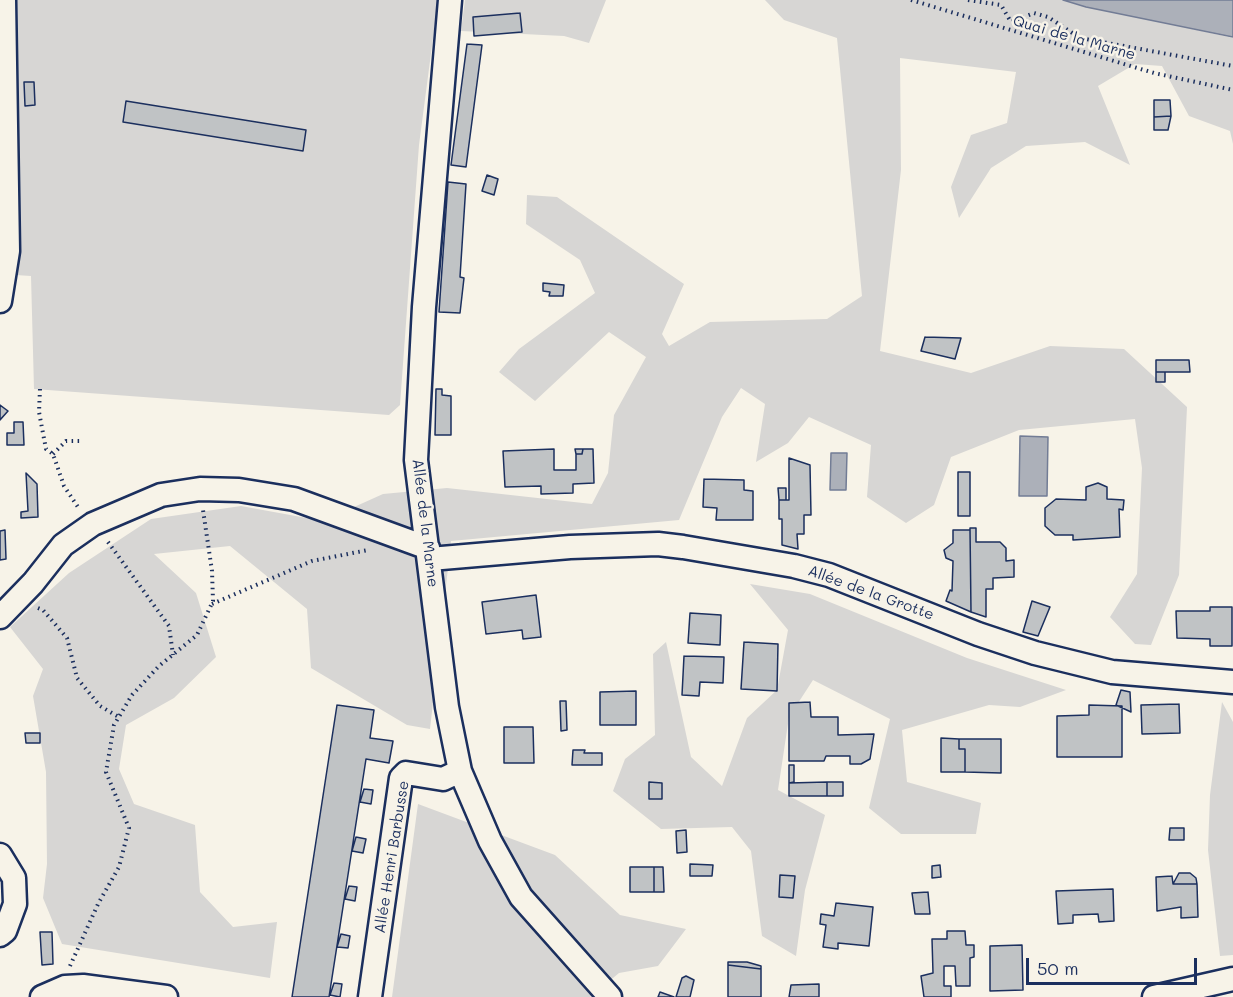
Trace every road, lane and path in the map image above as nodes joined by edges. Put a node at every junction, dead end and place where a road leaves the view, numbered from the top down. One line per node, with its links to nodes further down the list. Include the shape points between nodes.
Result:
1 (4, 0): 7 (street, via 8,251)
2 (450, 0): 14 (street, Allée de la Marne, via 424,307 416,460)
3 (911, 0): 6 (path, Quai de la Marne, via 1154,74)
4 (968, 0): 5 (path, via 1001,5 1011,22 1034,13 1048,17 1080,38)
5 (1233, 66)
6 (1233, 90)
7 (0, 302)
8 (40, 389): 10 (path, via 46,449)
9 (80, 441): 10 (path, via 66,441)
10 (53, 454): 12 (path, via 64,486)
11 (200, 489): 12 (street, Allée de la Grotte, via 161,495); 13 (street, Allée de la Grotte, via 239,490 294,499); 15 (path, via 212,571)
12 (93, 524): 16 (street, Allée de la Grotte, via 63,545); 17 (path, via 169,626)
13 (392, 536): 14 (street, Allée de la Grotte); 15 (path, via 365,551 312,561 279,573)
14 (429, 553): 18 (street, Allée de la Grotte, via 658,544 683,547 829,575 978,634 1112,672); 20 (street, Allée de la Marne, via 447,707)
15 (211, 604): 17 (path, via 197,635)
16 (5, 610): 19 (path, via 43,610 67,638 77,678 100,706)
17 (172, 655): 19 (path, via 132,694)
18 (1233, 682)
19 (119, 717): 24 (path, via 114,725 106,772 129,828 119,867 71,962)
20 (460, 771): 27 (street, Allée Henri Barbusse, via 442,779 406,773 401,778); 28 (street, Allée de la Marne, via 490,841 521,897)
21 (0, 855): 22 (street, via 14,878 15,904)
22 (0, 935)
23 (1233, 979): 29 (street)
24 (65, 987): 25 (street); 26 (street)
25 (42, 997)
26 (166, 997)
27 (370, 997)
28 (608, 997)
29 (1154, 997)

